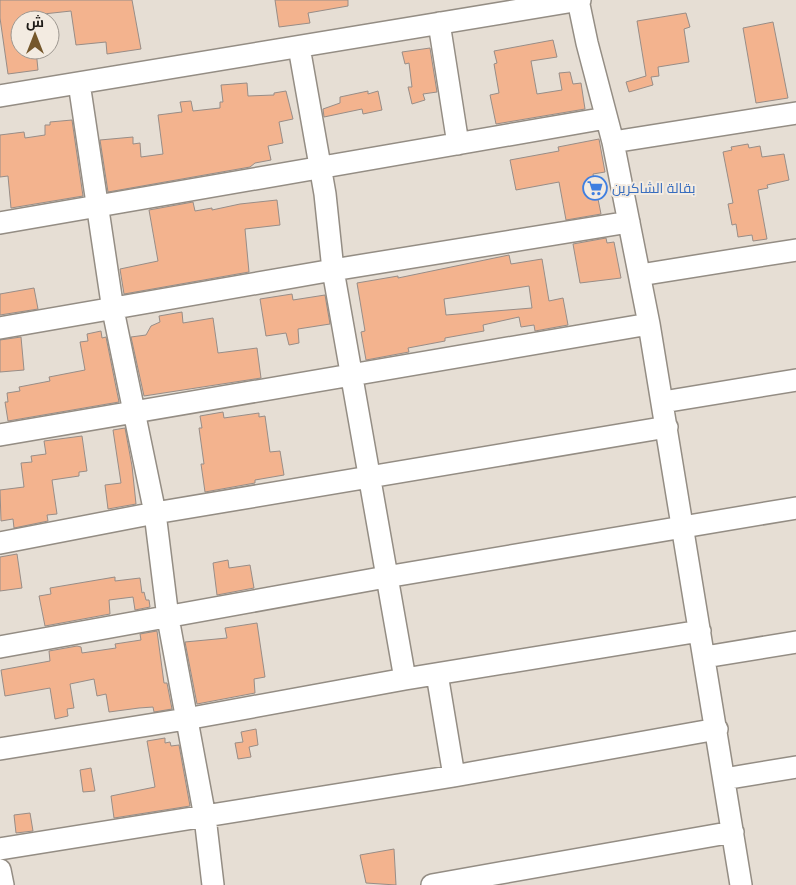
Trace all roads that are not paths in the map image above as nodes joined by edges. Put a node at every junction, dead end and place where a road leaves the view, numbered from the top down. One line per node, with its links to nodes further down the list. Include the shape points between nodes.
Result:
1 (579, 0): 2 (street); 7 (street)
2 (439, 24): 3 (street); 9 (street)
3 (299, 47): 4 (street); 10 (street)
4 (79, 83): 5 (street); 11 (street)
5 (0, 96)
6 (796, 113): 8 (street)
7 (606, 118): 8 (street); 9 (street)
8 (613, 142): 12 (street)
9 (458, 144): 10 (street)
10 (321, 169): 11 (street); 15 (street)
11 (99, 208): 13 (street); 17 (street)
12 (629, 222): 15 (street); 16 (street)
13 (0, 224)
14 (796, 250): 16 (street)
15 (333, 270): 17 (street); 20 (street)
16 (640, 275): 18 (street)
17 (113, 310): 19 (street); 23 (street)
18 (649, 324): 20 (street); 22 (street)
19 (0, 328)
20 (351, 375): 23 (street); 26 (street)
21 (796, 380): 22 (street)
22 (663, 402): 24 (street)
23 (135, 414): 25 (street); 28 (street)
24 (667, 428): 26 (street); 29 (street)
25 (0, 435)
26 (368, 477): 28 (street); 31 (street)
27 (796, 508): 29 (street)
28 (154, 513): 30 (street); 32 (street)
29 (683, 527): 31 (street); 33 (street)
30 (0, 543)
31 (386, 577): 32 (street); 38 (street)
32 (168, 618): 35 (street); 39 (street)
33 (700, 631): 36 (street); 37 (street)
34 (796, 642): 36 (street)
35 (0, 647)
36 (705, 657): 40 (street)
37 (437, 674): 38 (street); 43 (street)
38 (405, 679): 39 (street)
39 (186, 718): 41 (street); 45 (street)
40 (717, 729): 43 (street); 44 (street)
41 (0, 749)
42 (796, 767): 44 (street)
43 (454, 776): 45 (street)
44 (724, 779): 46 (street)
45 (204, 817): 47 (street); 51 (street)
46 (733, 832): 49 (street); 52 (street)
47 (0, 849)
48 (0, 870): 50 (street)
49 (439, 884)
50 (3, 885)
51 (213, 885)
52 (741, 885)

